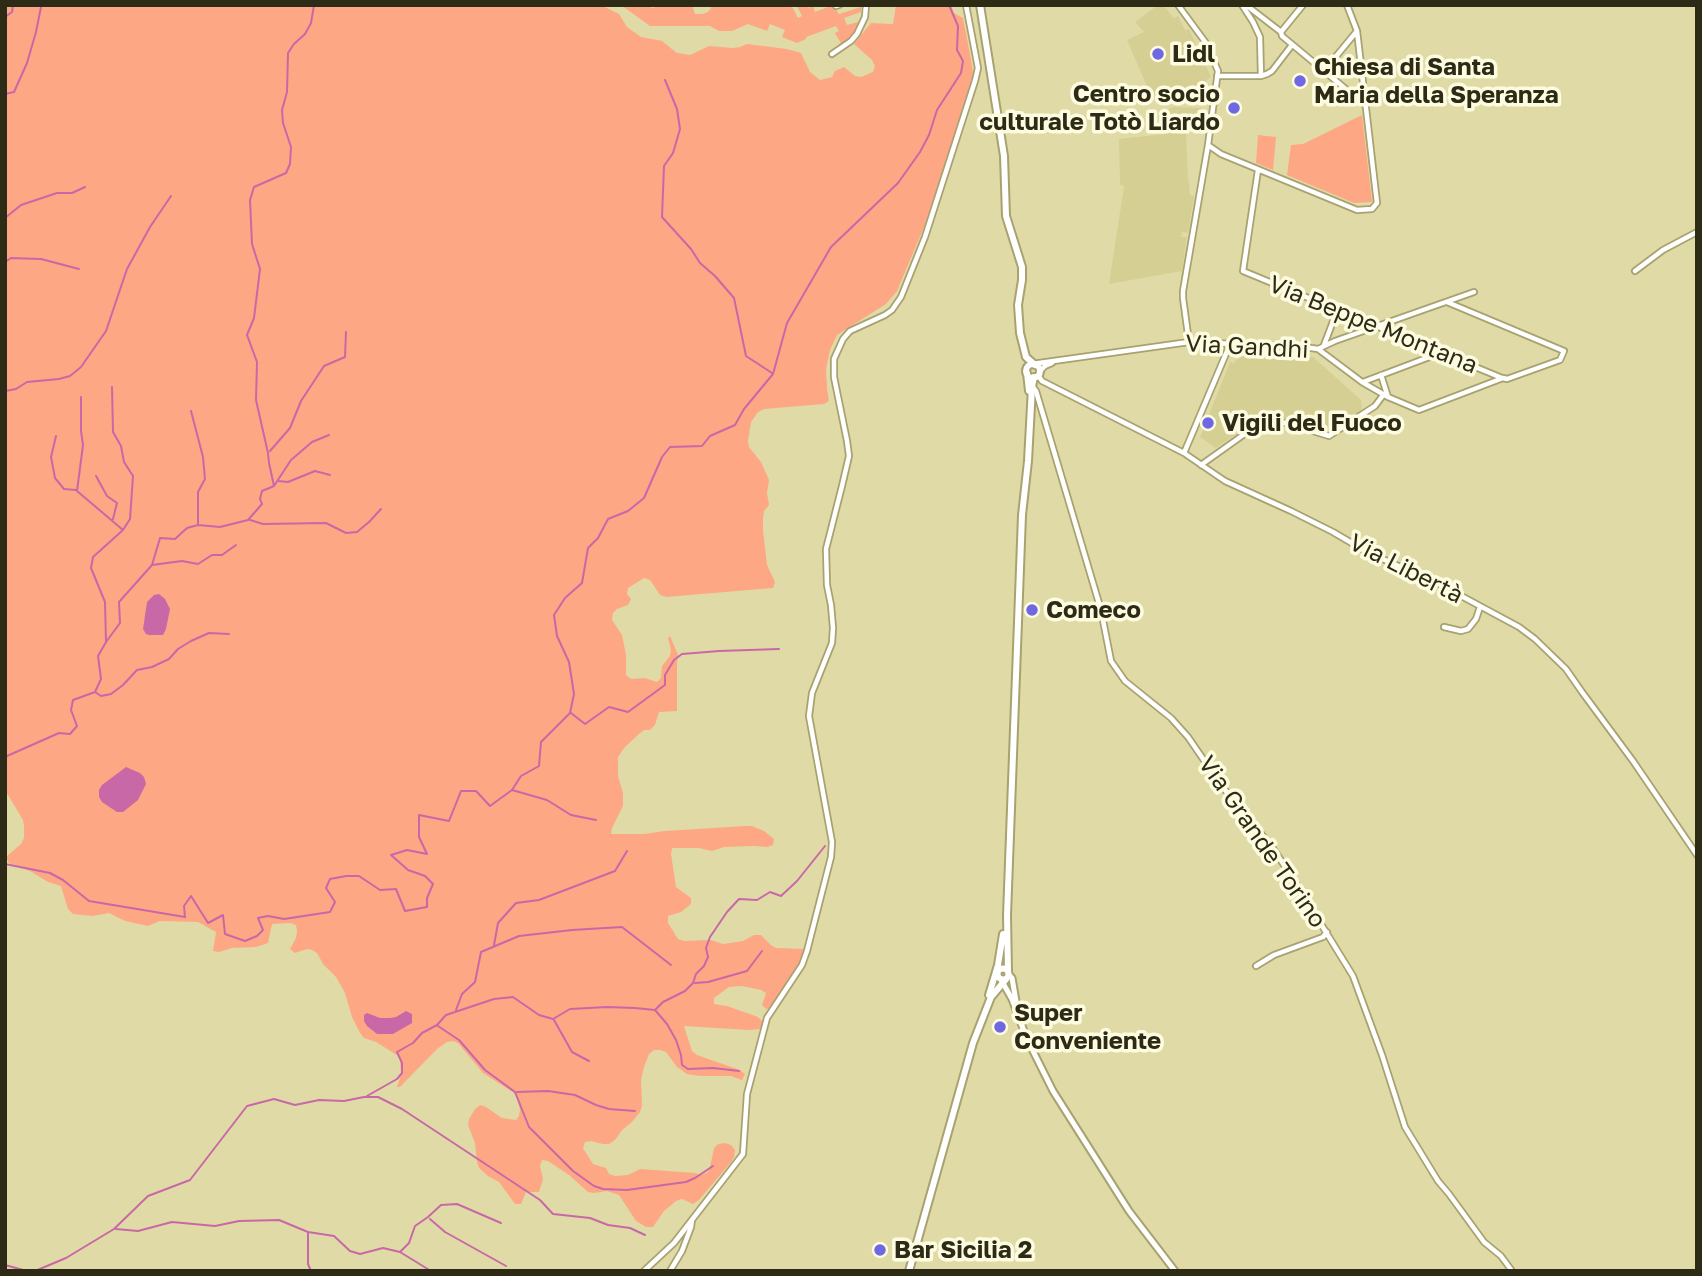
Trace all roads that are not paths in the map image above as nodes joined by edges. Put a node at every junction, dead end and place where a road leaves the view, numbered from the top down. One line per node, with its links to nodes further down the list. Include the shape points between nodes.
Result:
1 (866, 5): 11 (street, via 857,34)
2 (966, 5): 54 (street, via 978,68 925,237 892,310 850,331 835,359 834,377 849,456 826,549 832,643 808,716 831,857 802,965 767,1018 747,1094 743,1154)
3 (980, 5): 24 (main road, via 1004,156 1006,216 1022,267)
4 (1178, 5): 13 (street, via 1206,43)
5 (1244, 5): 9 (street); 14 (street, via 1260,37)
6 (1303, 5): 9 (street)
7 (1347, 5): 8 (street)
8 (1357, 31): 12 (street); 15 (street)
9 (1281, 32): 10 (street)
10 (1292, 45): 12 (street); 14 (street, via 1272,71)
11 (832, 54)
12 (1324, 71): 15 (street)
13 (1217, 76): 14 (street); 16 (street)
14 (1261, 76)
15 (1366, 106): 17 (street, via 1377,203 1372,209 1357,211)
16 (1208, 145): 17 (street); 25 (street, via 1183,291)
17 (1258, 169): 22 (street, Via Beppe Montana, via 1243,271)
18 (1697, 232): 19 (street)
19 (1635, 271)
20 (1475, 292): 21 (street)
21 (1447, 302): 23 (street); 34 (street, via 1563,351 1560,360)
22 (1338, 310): 23 (street, Via Beppe Montana); 27 (street)
23 (1377, 326): 27 (street); 29 (street, Via Beppe Montana)
24 (1020, 333): 31 (main road, via 1024,352); 32 (main road)
25 (1189, 342): 26 (street, Via Gandhi); 30 (street, Via Gandhi)
26 (1231, 342): 28 (street, Via Gandhi); 41 (street)
27 (1323, 346): 28 (street)
28 (1318, 349): 35 (street, Via Gandhi)
29 (1441, 353): 33 (street); 34 (street, Via Beppe Montana)
30 (1060, 361): 31 (street); 31 (street)
31 (1035, 369): 32 (main road, via 1028,367); 36 (main road); 41 (street, Via Libertà, via 1042,381)
32 (1027, 372): 40 (main road)
33 (1381, 375): 35 (street); 37 (street)
34 (1503, 379): 37 (street, Via Gandhi, via 1419,410)
35 (1362, 382): 37 (street, Via Gandhi)
36 (1032, 386): 38 (main road); 39 (street, Via Grande Torino)
37 (1386, 396): 42 (street, via 1329,436 1287,423 1260,423)
38 (1032, 403): 39 (street); 40 (main road)
39 (1041, 407): 47 (street, Via Grande Torino, via 1105,625 1111,661 1125,681 1188,737 1272,847)
40 (1031, 417): 46 (main road, via 1022,515)
41 (1184, 453): 42 (street, Via Libertà)
42 (1201, 465): 43 (street, Via Libertà)
43 (1480, 607): 44 (street, via 1468,629); 45 (street, Via Libertà, via 1519,627 1566,669)
44 (1444, 627)
45 (1697, 855)
46 (1007, 915): 49 (main road); 49 (main road, via 1009,963)
47 (1327, 932): 48 (street); 59 (street, Via Grande Torino, via 1353,976 1405,1127 1438,1181)
48 (1256, 966)
49 (1003, 975): 50 (main road); 51 (street); 52 (main road); 53 (street)
50 (996, 989): 51 (street); 52 (main road)
51 (1007, 990): 53 (street)
52 (986, 1007): 57 (main road)
53 (1017, 1011): 58 (street, via 1052,1091 1129,1211)
54 (692, 1219): 55 (street, via 674,1244); 56 (street)
55 (644, 1271)
56 (670, 1271)
57 (909, 1271)
58 (1175, 1271)
59 (1512, 1271)

